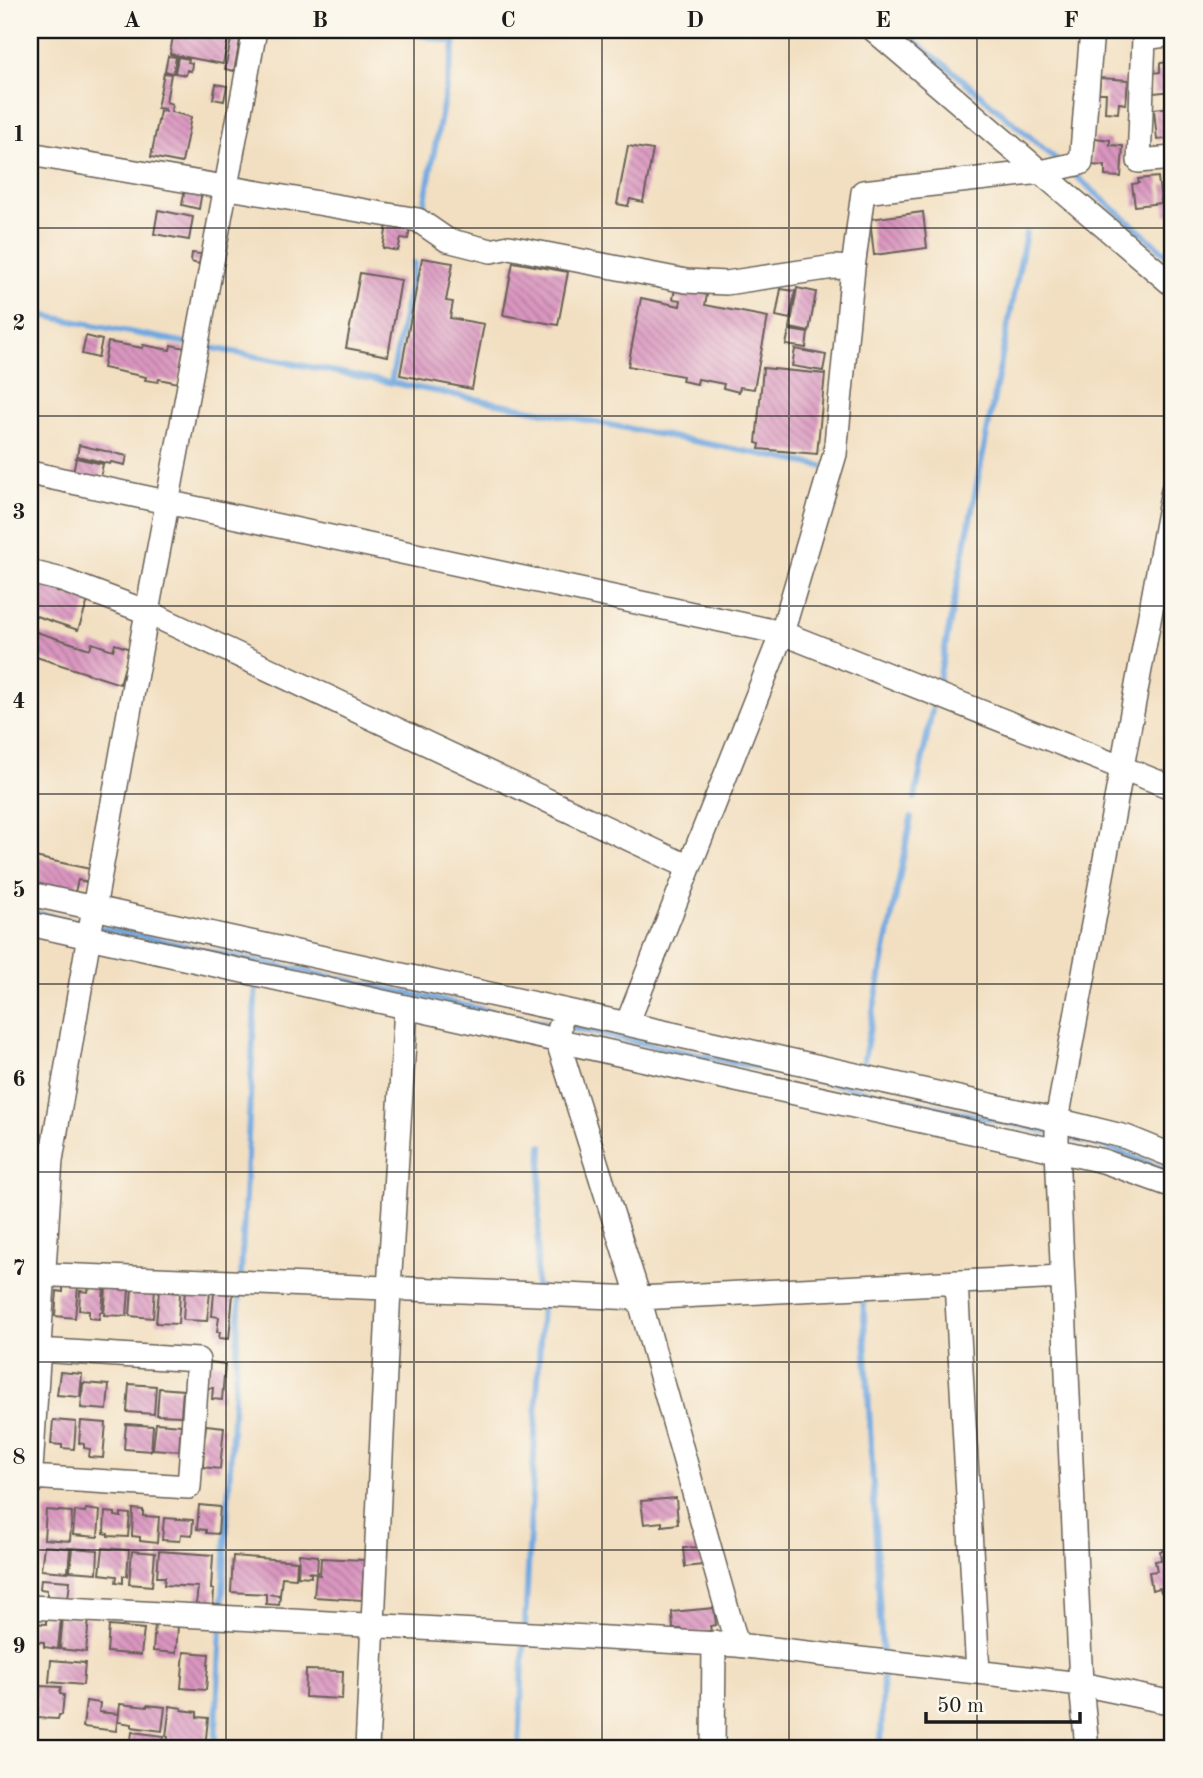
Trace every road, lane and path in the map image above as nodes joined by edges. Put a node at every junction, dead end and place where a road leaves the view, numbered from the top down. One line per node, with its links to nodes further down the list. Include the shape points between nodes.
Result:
1 (255, 30): 9 (street)
2 (874, 30): 8 (street)
3 (1092, 30): 8 (street, via 1081,163)
4 (1142, 34): 5 (street); 7 (street, via 1139,161)
5 (1173, 34)
6 (30, 154): 9 (street)
7 (1173, 158)
8 (1045, 172): 10 (street, via 863,192); 11 (street)
9 (226, 188): 10 (street, via 418,220 447,240 491,251 509,247 686,281 726,283); 14 (street)
10 (853, 268): 17 (street, via 835,454)
11 (1173, 285)
12 (30, 473): 14 (street)
13 (1173, 490): 18 (street)
14 (167, 501): 16 (street); 17 (street)
15 (30, 572): 16 (street)
16 (147, 612): 20 (street); 22 (street)
17 (782, 633): 18 (street); 20 (street)
18 (1122, 768): 19 (street); 27 (street)
19 (1173, 788)
20 (689, 867): 25 (street)
21 (30, 894): 22 (street)
22 (92, 922): 23 (street); 24 (street); 26 (street); 30 (street)
23 (30, 924)
24 (406, 1007): 26 (street); 33 (street)
25 (626, 1024): 26 (street); 27 (street)
26 (561, 1025): 27 (street); 34 (street)
27 (1057, 1136): 28 (street, via 1126,1137); 29 (street, via 1103,1161); 31 (street)
28 (1173, 1156)
29 (1173, 1186)
30 (36, 1275): 33 (street); 35 (street)
31 (1062, 1277): 32 (street); 43 (street)
32 (956, 1282): 34 (street); 42 (street)
33 (389, 1289): 34 (street); 39 (street)
34 (639, 1298): 41 (street)
35 (38, 1350): 36 (street); 36 (street, via 198,1360 189,1487)
36 (30, 1477): 37 (street)
37 (30, 1485)
38 (30, 1607): 39 (street)
39 (373, 1625): 40 (street); 45 (street)
40 (714, 1643): 41 (street); 46 (street)
41 (737, 1645): 42 (street)
42 (978, 1672): 43 (street)
43 (1081, 1684): 44 (street); 47 (street)
44 (1173, 1703)
45 (367, 1748)
46 (713, 1748)
47 (1087, 1748)

